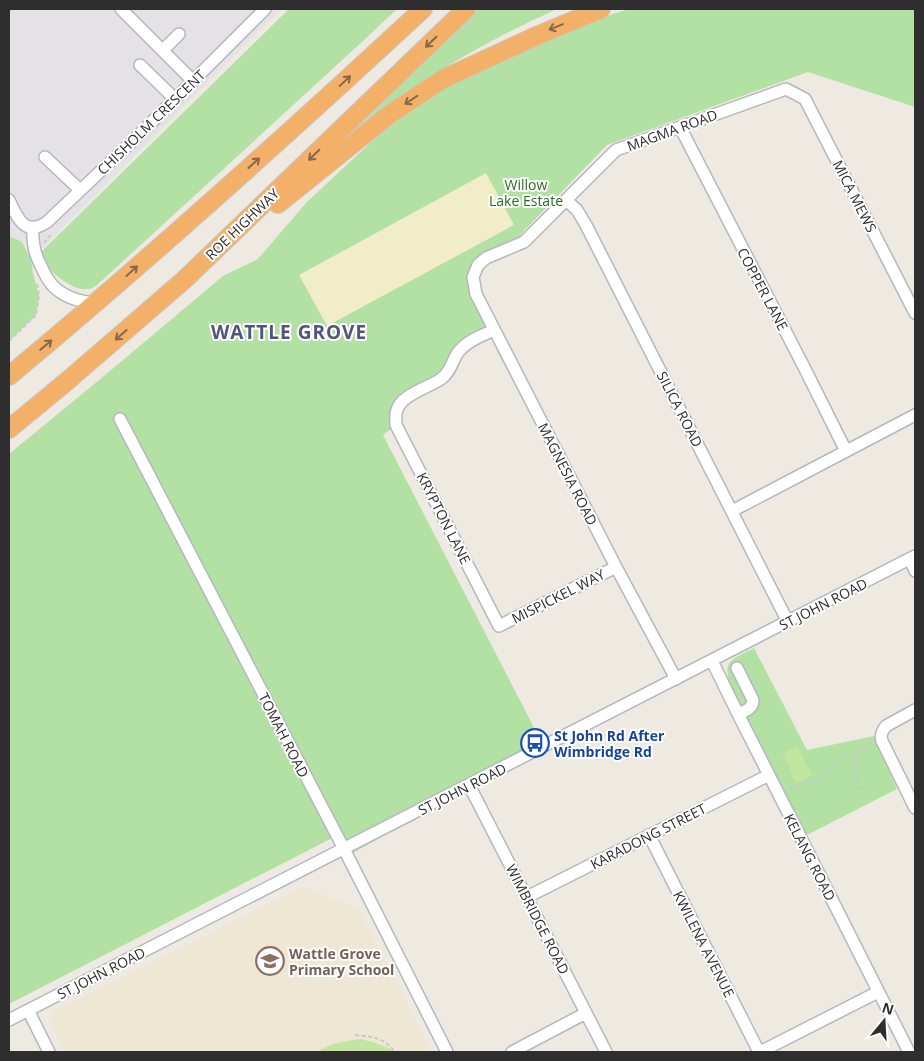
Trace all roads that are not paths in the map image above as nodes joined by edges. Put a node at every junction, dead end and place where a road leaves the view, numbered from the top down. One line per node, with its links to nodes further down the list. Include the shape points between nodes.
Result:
1 (121, 9): 7 (street)
2 (265, 9): 9 (street, CHISHOLM CRESCENT)
3 (423, 9): 20 (highway, one-way to 3)
4 (466, 9): 19 (highway, ROE HIGHWAY, one-way to 19)
5 (601, 9): 19 (highway, one-way to 19, via 443,79 390,114)
6 (178, 34): 7 (street)
7 (163, 50): 9 (street)
8 (140, 65): 11 (street)
9 (193, 81): 11 (street, CHISHOLM CRESCENT)
10 (786, 89): 12 (street, MAGMA ROAD); 21 (street, MICA MEWS, via 805,99)
11 (175, 99): 14 (street, CHISHOLM CRESCENT)
12 (680, 127): 16 (street, MAGMA ROAD, via 616,150); 27 (street, COPPER LANE)
13 (52, 159): 14 (street)
14 (80, 190): 17 (street, CHISHOLM CRESCENT, via 47,222)
15 (9, 200): 17 (street, via 24,225)
16 (566, 200): 18 (street, MAGMA ROAD, via 524,242 486,258); 28 (street, SILICA ROAD, via 586,224)
17 (33, 228): 20 (street, via 32,241 42,279 67,295)
18 (478, 265): 22 (street, MAGNESIA ROAD, via 473,277 476,294)
19 (184, 280): 26 (highway, ROE HIGHWAY, one-way to 26)
20 (96, 303): 23 (highway, one-way to 20)
21 (915, 313)
22 (494, 330): 30 (street, MAGNESIA ROAD); 33 (street, KRYPTON LANE, via 470,341 460,350 442,378 403,401 397,409 396,425)
23 (9, 376)
24 (915, 415): 27 (street)
25 (120, 420): 43 (street, TOMAH ROAD)
26 (9, 428)
27 (846, 451): 28 (street)
28 (732, 511): 32 (street, SILICA ROAD)
29 (913, 558): 31 (street); 32 (street, ST JOHN ROAD)
30 (616, 567): 33 (street, MISPICKEL WAY); 36 (street, MAGNESIA ROAD)
31 (915, 571)
32 (788, 622): 34 (street, ST JOHN ROAD)
33 (499, 626)
34 (712, 661): 36 (street, ST JOHN ROAD); 38 (street, KELANG ROAD)
35 (737, 668): 38 (street, via 753,700 750,709)
36 (676, 679): 40 (street, ST JOHN ROAD)
37 (915, 710): 41 (street, via 886,726 881,737)
38 (738, 714): 39 (street, KELANG ROAD)
39 (769, 775): 42 (street, KARADONG STREET); 45 (street, KELANG ROAD)
40 (469, 785): 43 (street, ST JOHN ROAD); 44 (street, WIMBRIDGE ROAD)
41 (915, 808)
42 (649, 835): 44 (street, KARADONG STREET); 53 (street, KWILENA AVENUE)
43 (344, 849): 46 (street, ST JOHN ROAD); 50 (street, TOMAH ROAD)
44 (527, 897): 47 (street, WIMBRIDGE ROAD)
45 (878, 992): 53 (street); 54 (street, KELANG ROAD)
46 (28, 1010): 48 (street, ST JOHN ROAD); 49 (street)
47 (586, 1013): 51 (street); 52 (street, WIMBRIDGE ROAD)
48 (9, 1020)
49 (49, 1052)
50 (447, 1052)
51 (512, 1052)
52 (606, 1052)
53 (760, 1052)
54 (909, 1052)

